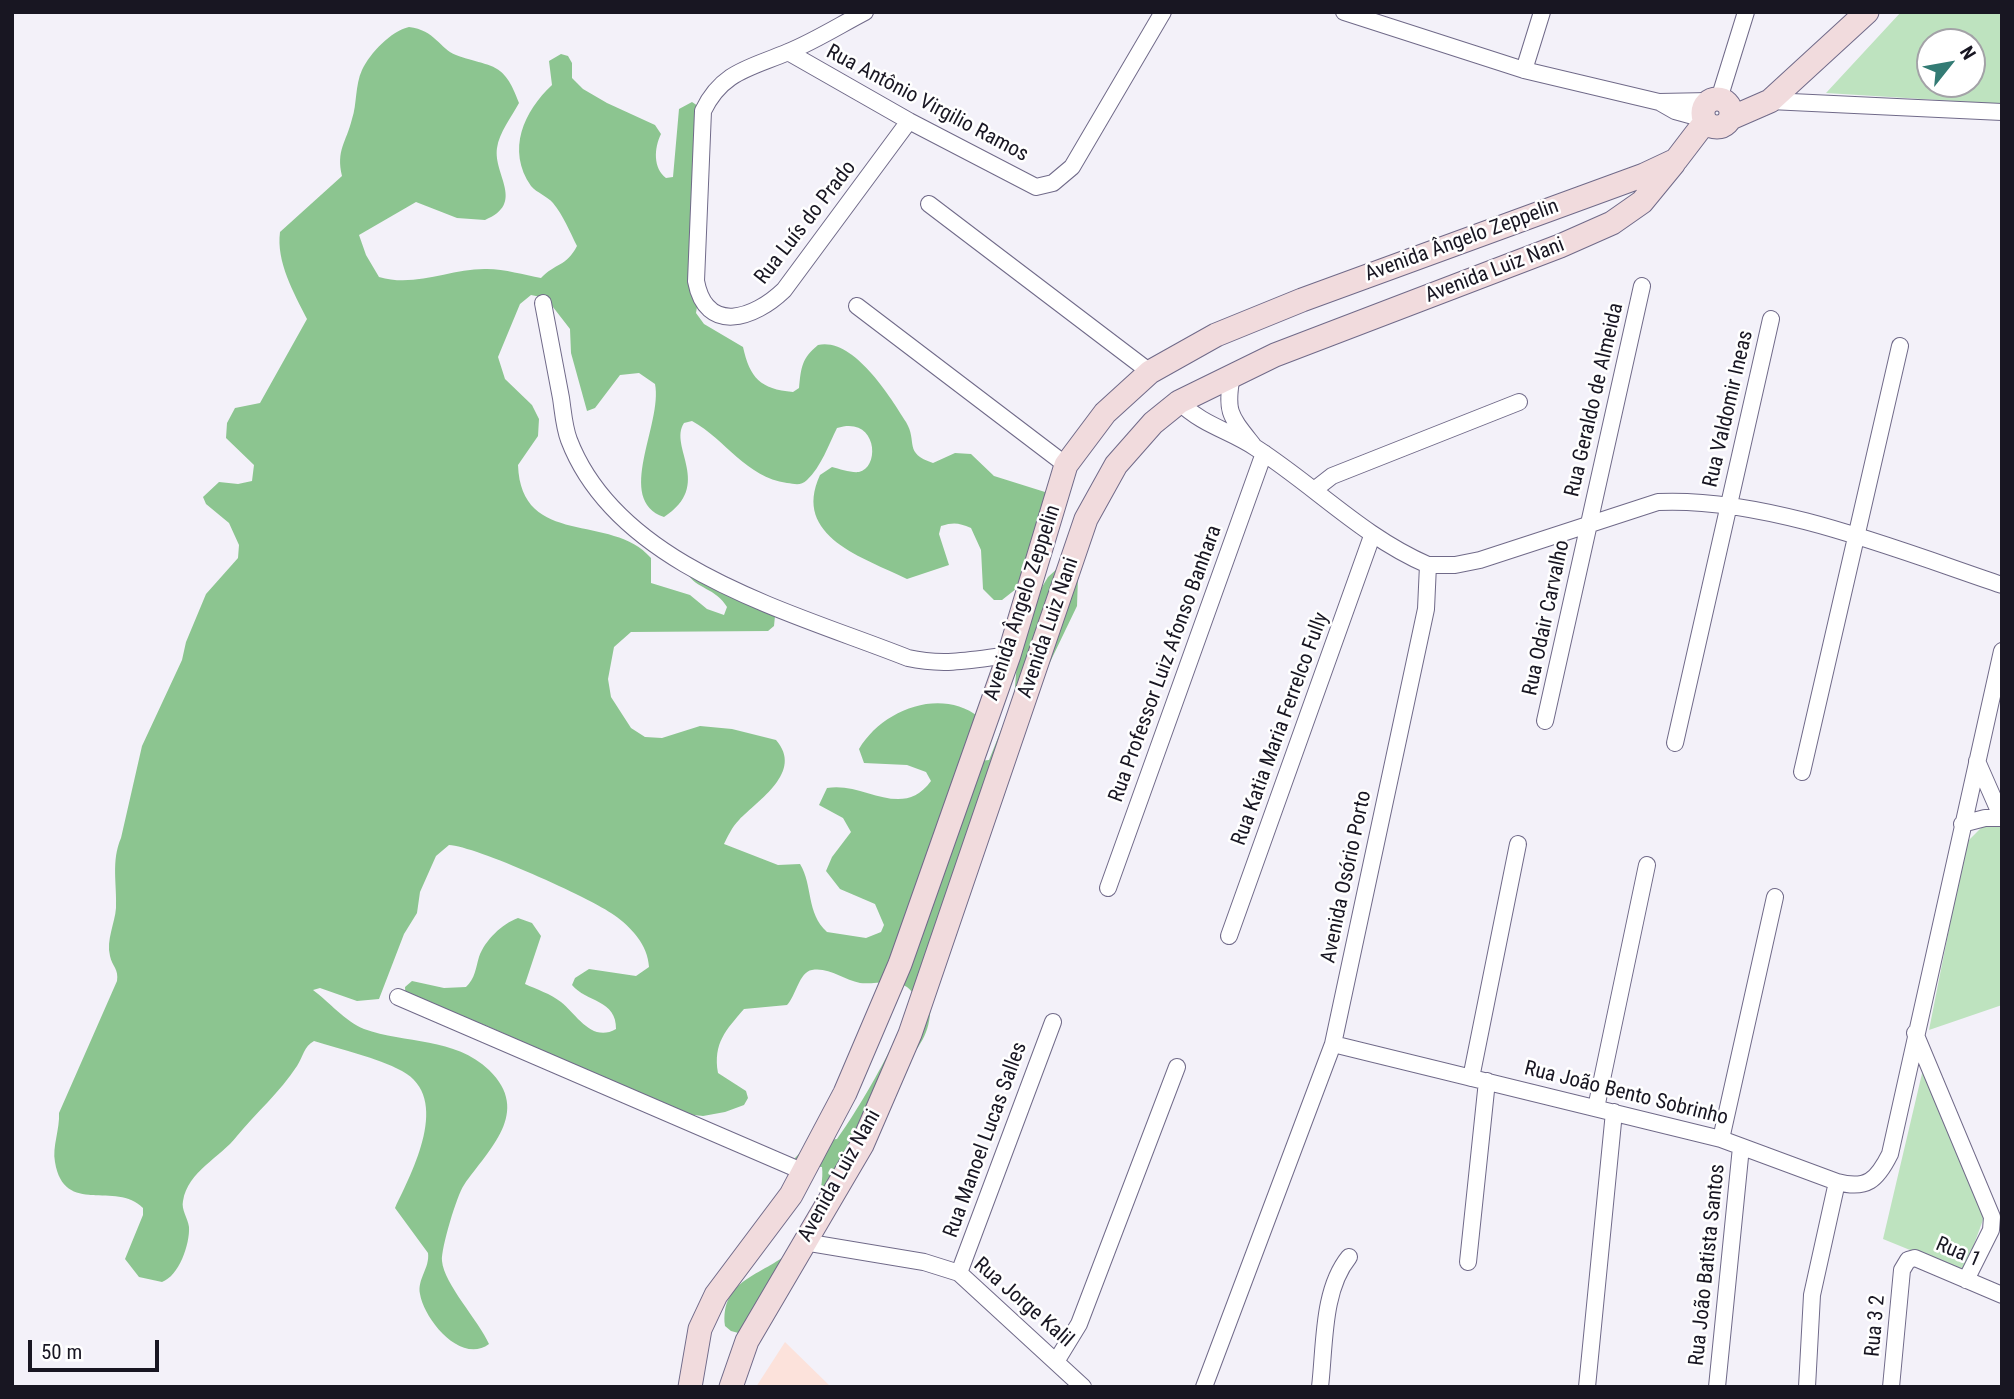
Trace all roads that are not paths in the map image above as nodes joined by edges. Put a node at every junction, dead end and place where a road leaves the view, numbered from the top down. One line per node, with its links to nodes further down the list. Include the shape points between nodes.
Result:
1 (865, 12): 7 (street)
2 (1163, 12): 12 (street, Rua Antônio Virgilio Ramos, via 1072,167 1053,183 1036,187)
3 (1542, 12): 8 (street)
4 (1746, 12): 10 (street)
5 (1867, 12): 9 (street)
6 (1349, 13): 8 (street)
7 (788, 52): 12 (street, Rua Antônio Virgilio Ramos); 12 (street, Rua Luís do Prado, via 748,65 724,81 703,111 696,281 699,297 720,317 755,312 784,290)
8 (1524, 70): 10 (street)
9 (1764, 103): 10 (street); 11 (street)
10 (1715, 112): 13 (street)
11 (2002, 112)
12 (909, 121)
13 (1683, 153): 20 (street, Avenida Ângelo Zeppelin, via 1216,335); 21 (street, Avenida Luiz Nani, via 1643,202 1612,223)
14 (929, 204): 20 (street)
15 (1642, 286): 28 (street, Rua Geraldo de Almeida)
16 (543, 303): 34 (street, via 568,438 584,472 609,507 651,544 741,593 908,658 932,664)
17 (857, 306): 25 (street)
18 (1771, 319): 27 (street, Rua Valdomir Ineas)
19 (1900, 346): 30 (street)
20 (1150, 372): 25 (street, Avenida Ângelo Zeppelin, via 1105,413)
21 (1232, 375): 22 (street, Avenida Luiz Nani); 24 (street, via 1229,412)
22 (1179, 402): 24 (street, via 1195,418); 59 (street, Avenida Luiz Nani, via 1153,423 1116,465 1086,519 910,1034 862,1145)
23 (1519, 402): 26 (street, via 1332,476)
24 (1259, 450): 26 (street); 43 (street, Rua Professor Luiz Afonso Banhara)
25 (1066, 466): 34 (street, Avenida Ângelo Zeppelin)
26 (1314, 491): 29 (street)
27 (1728, 507): 28 (street, via 1688,500 1658,502); 30 (street); 36 (street, Rua Valdomir Ineas)
28 (1589, 523): 31 (street, via 1480,559); 35 (street, Rua Odair Carvalho)
29 (1372, 536): 31 (street); 45 (street, Rua Katia Maria Ferrelco Fully)
30 (1858, 536): 32 (street); 38 (street)
31 (1428, 565): 49 (street, Avenida Osório Porto, via 1426,609)
32 (2002, 585)
33 (2002, 651): 37 (street)
34 (1009, 654): 57 (street, Avenida Ângelo Zeppelin, via 900,964 845,1093)
35 (1545, 721)
36 (1675, 743)
37 (1977, 761): 39 (street); 40 (street)
38 (1802, 772)
39 (2002, 818): 40 (street)
40 (1962, 824): 48 (street)
41 (1517, 844): 51 (street)
42 (1647, 865): 53 (street)
43 (1108, 888)
44 (1775, 897): 55 (street)
45 (1230, 936)
46 (398, 997): 57 (street)
47 (1053, 1022): 63 (street, Rua Manoel Lucas Salles)
48 (1915, 1034): 58 (street, Rua João Bento Sobrinho, via 1890,1154 1867,1183); 64 (street, via 1992,1217 1991,1230)
49 (1333, 1044): 51 (street, Rua João Bento Sobrinho); 70 (street, Avenida Osório Porto)
50 (1177, 1067): 66 (street, via 1079,1324)
51 (1471, 1078): 52 (street, Rua João Bento Sobrinho)
52 (1487, 1081): 53 (street, Rua João Bento Sobrinho); 61 (street)
53 (1596, 1108): 54 (street, Rua João Bento Sobrinho)
54 (1614, 1112): 55 (street, Rua João Bento Sobrinho); 72 (street)
55 (1721, 1139): 56 (street, Rua João Bento Sobrinho)
56 (1741, 1146): 58 (street, Rua João Bento Sobrinho); 73 (street, Rua João Batista Santos)
57 (804, 1172): 67 (street, Avenida Ângelo Zeppelin, via 716,1295 700,1329)
58 (1837, 1182): 74 (street, via 1812,1295)
59 (803, 1242): 63 (street, Rua Jorge Kalil, via 924,1262); 68 (street, Avenida Luiz Nani, via 747,1342)
60 (1349, 1256): 71 (street, via 1332,1287)
61 (1468, 1262)
62 (1902, 1270): 64 (street, Rua 1, via 1915,1258); 75 (street, Rua 3 2)
63 (959, 1273): 66 (street, Rua Jorge Kalil)
64 (1970, 1273): 65 (street, Rua 1)
65 (2002, 1295)
66 (1057, 1360): 69 (street, Rua Jorge Kalil)
67 (690, 1387)
68 (731, 1387)
69 (1083, 1387)
70 (1204, 1387)
71 (1320, 1387)
72 (1587, 1387)
73 (1717, 1387)
74 (1807, 1387)
75 (1891, 1387)

